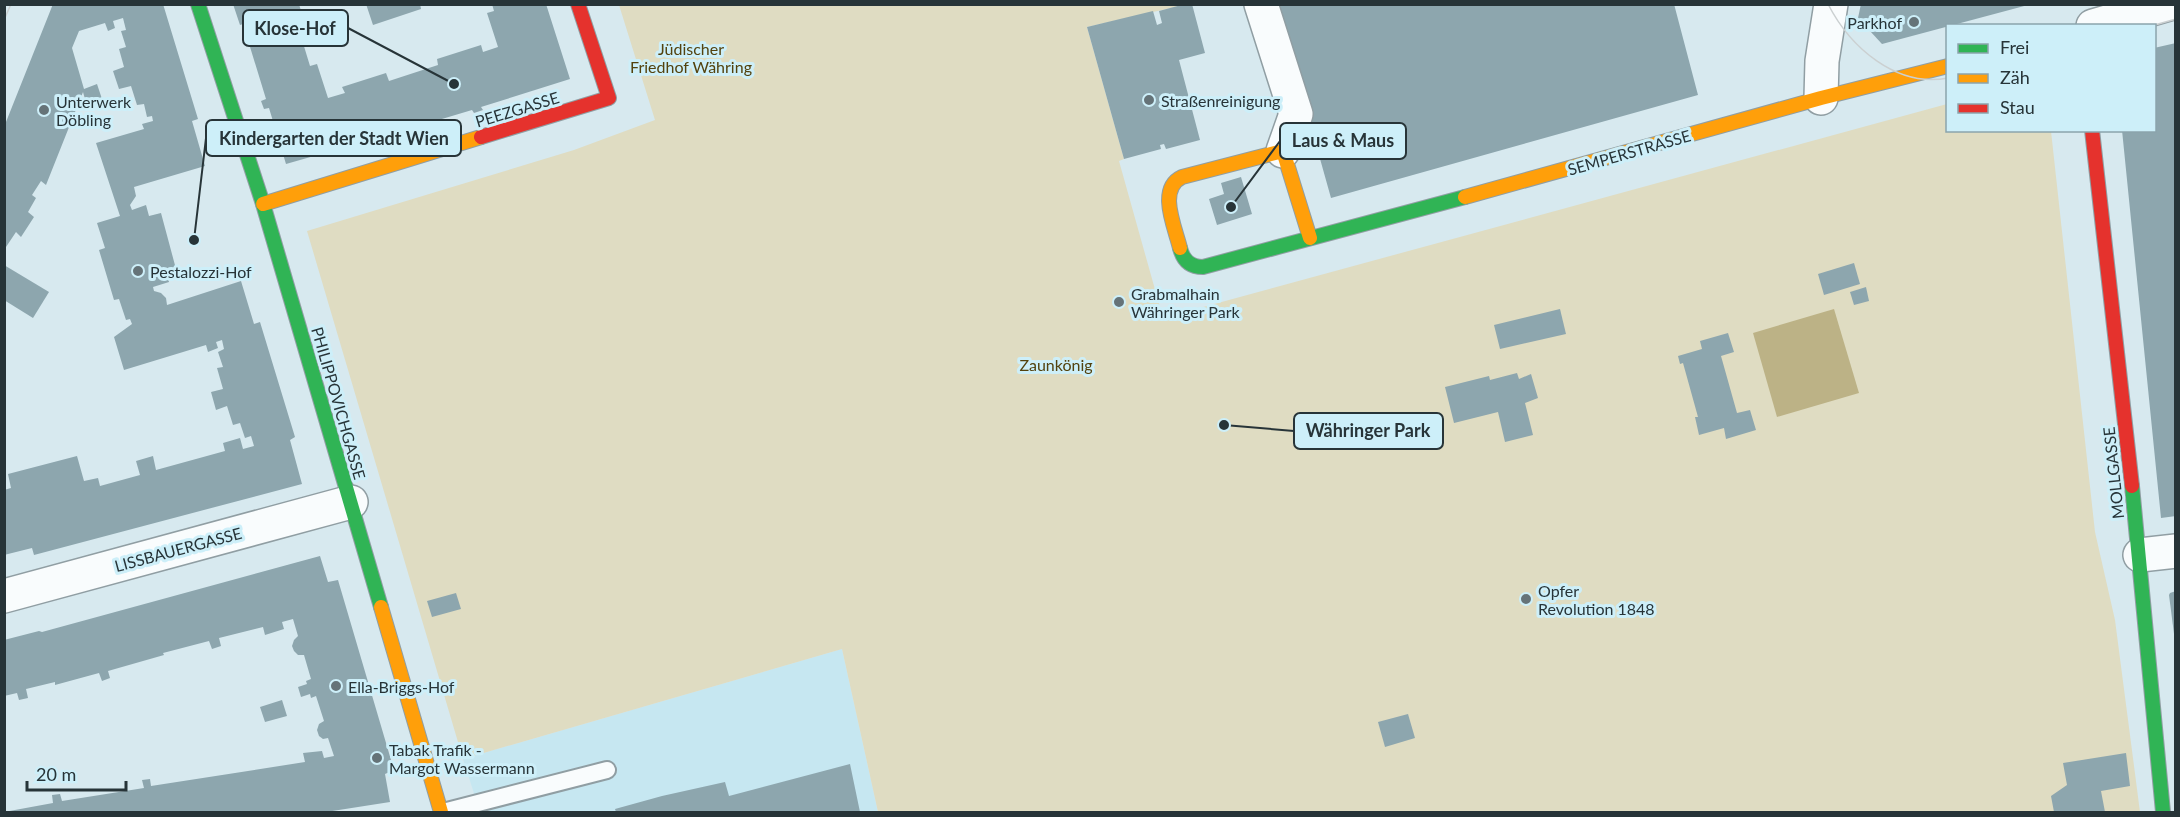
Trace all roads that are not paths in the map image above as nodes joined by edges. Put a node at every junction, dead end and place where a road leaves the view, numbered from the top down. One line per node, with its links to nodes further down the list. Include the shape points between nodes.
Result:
1 (198, 4): 11 (street, PHILIPPOVICHGASSE)
2 (578, 4): 11 (street, PEEZGASSE, via 609,98)
3 (1261, 4): 10 (street, via 1296,114)
4 (1831, 4): 8 (street)
5 (2169, 4): 6 (street)
6 (2100, 24)
7 (1946, 66): 8 (street, SEMPERSTRASSE)
8 (1821, 98): 12 (street, SEMPERSTRASSE)
9 (2092, 132): 15 (street, MOLLGASSE)
10 (1283, 151): 12 (street); 12 (street, SEMPERSTRASSE, via 1174,180 1168,197 1182,257 1195,267 1203,267)
11 (263, 204): 13 (street, PHILIPPOVICHGASSE)
12 (1310, 238)
13 (351, 502): 16 (street, LISSBAUERGASSE); 18 (street, PHILIPPOVICHGASSE)
14 (2175, 551): 15 (street)
15 (2139, 555): 19 (street, MOLLGASSE)
16 (4, 596)
17 (607, 770): 18 (lane)
18 (442, 813)
19 (2163, 813)

